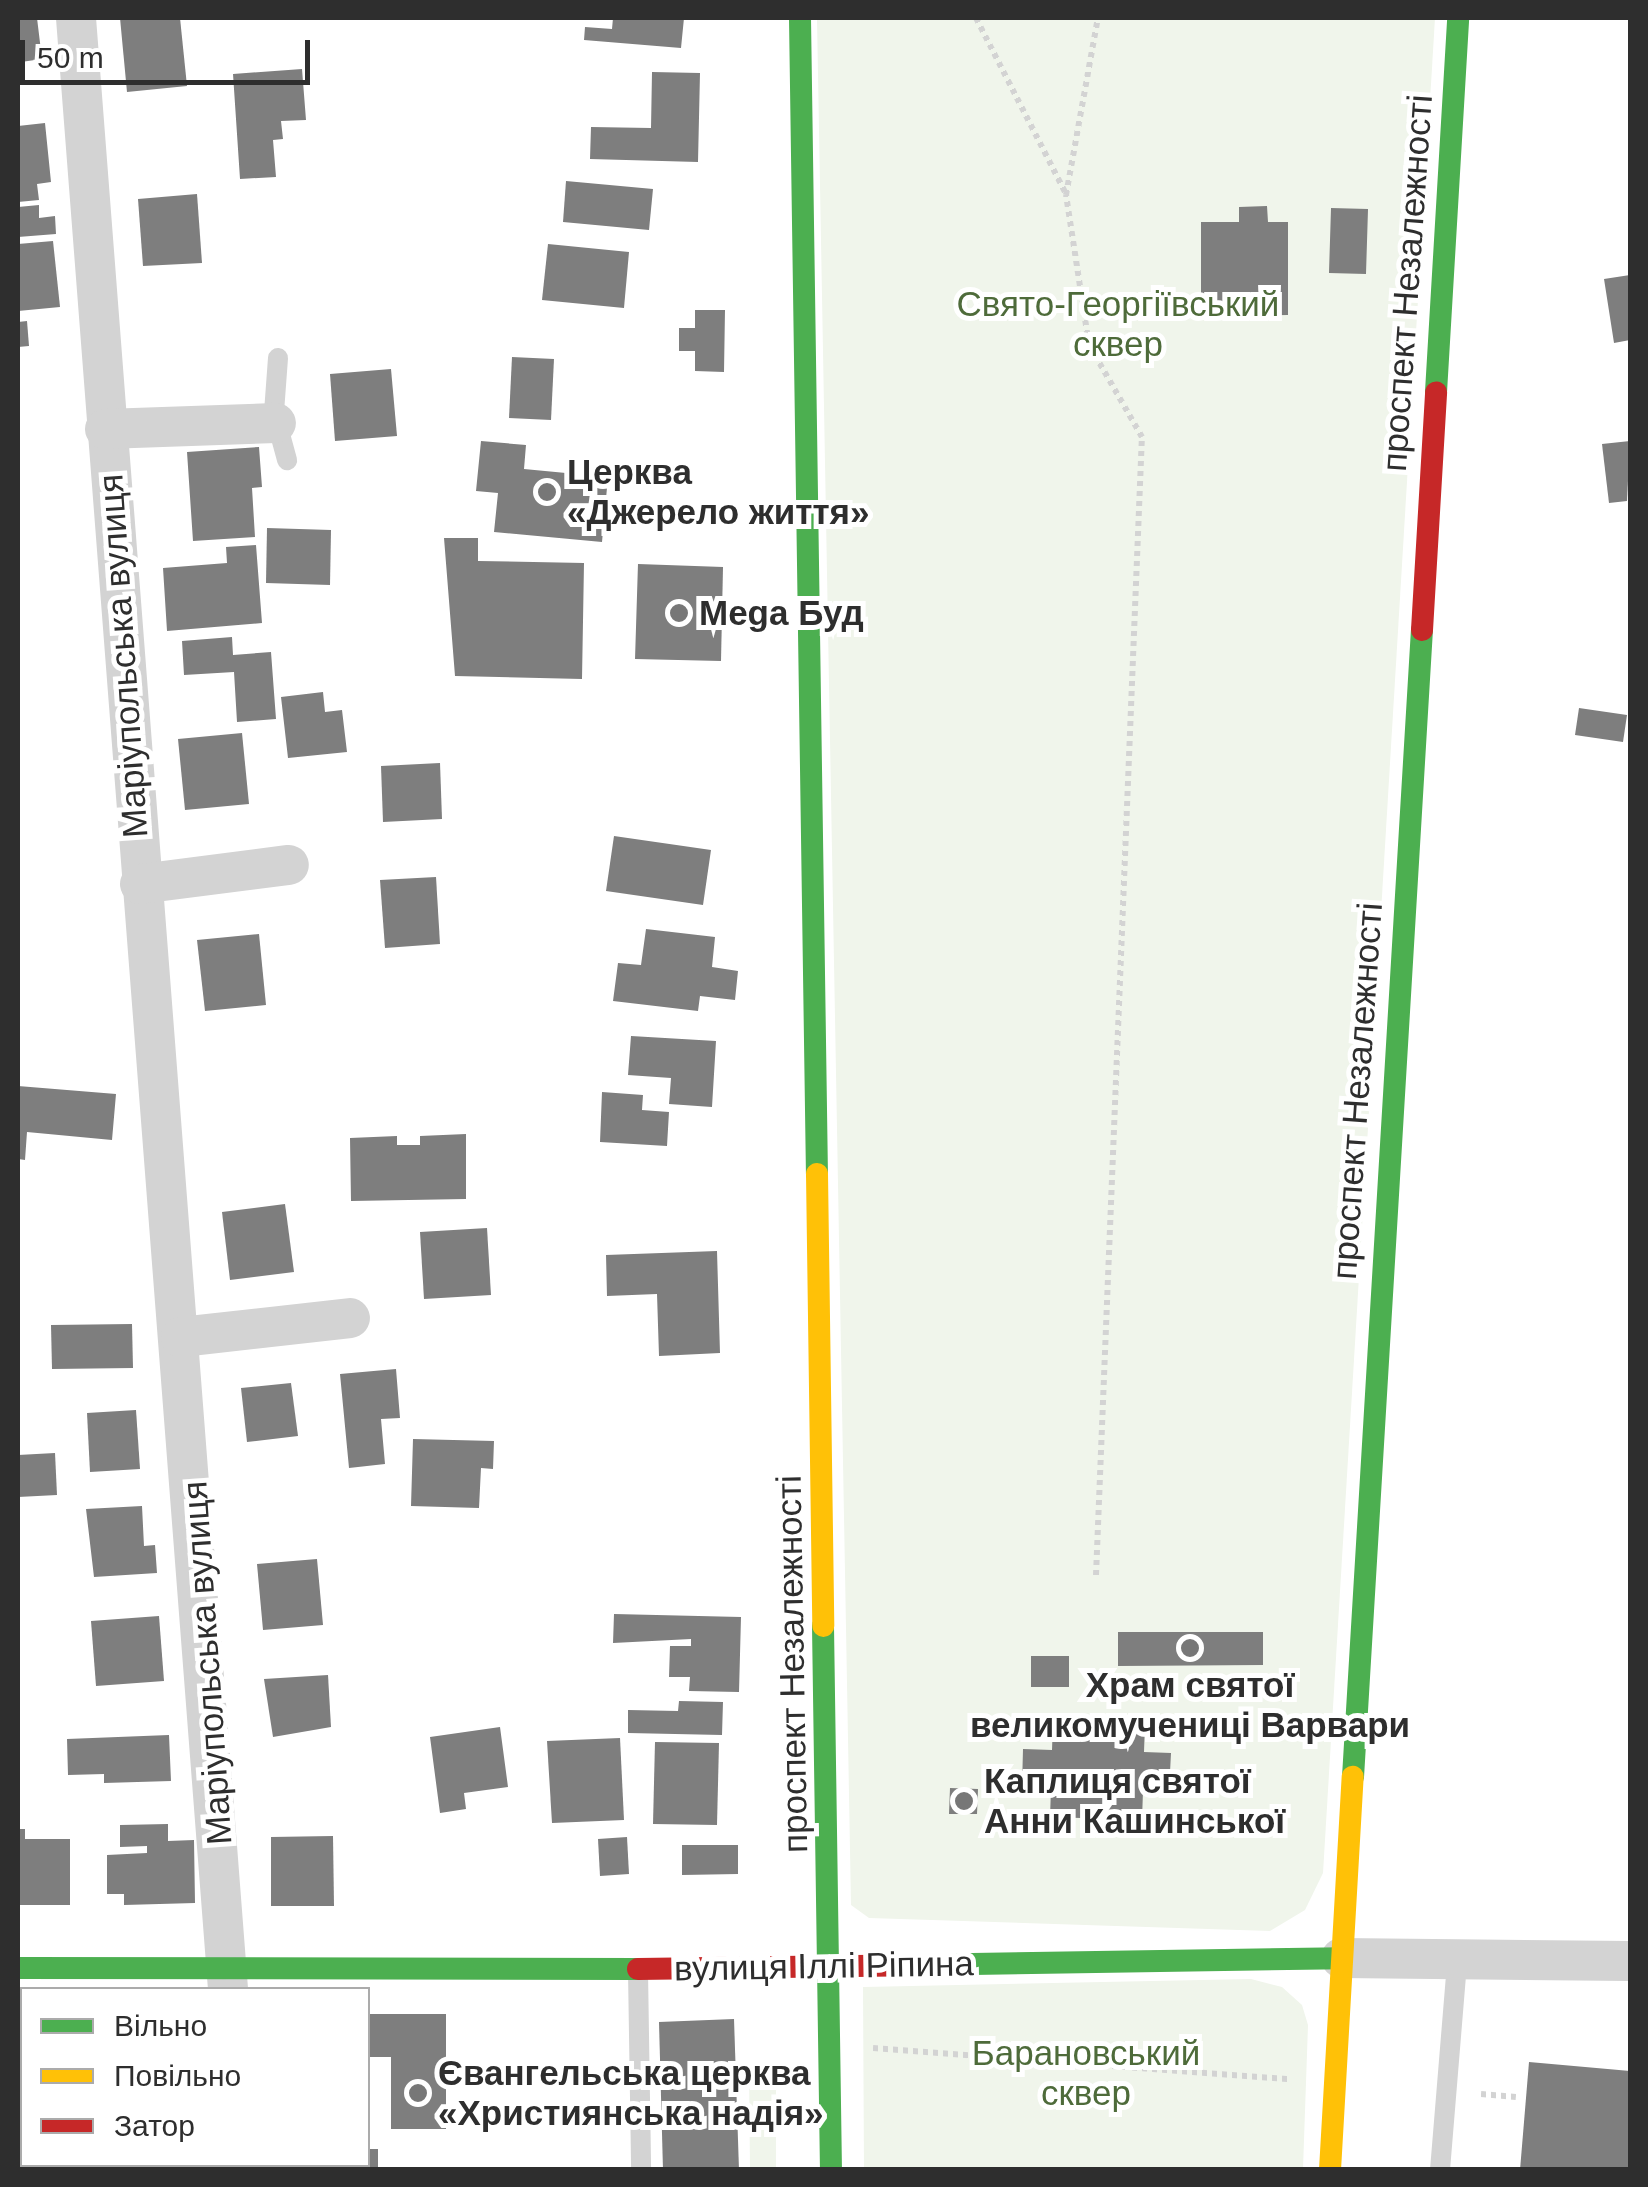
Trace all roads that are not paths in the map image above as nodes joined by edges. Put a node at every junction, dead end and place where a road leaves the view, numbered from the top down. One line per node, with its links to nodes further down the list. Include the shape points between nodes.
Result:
1 (76, 18): 5 (street, Маріупольська вулиця)
2 (800, 18): 14 (main road, проспект Незалежності)
3 (1458, 18): 11 (main road, проспект Незалежності)
4 (278, 358): 6 (lane)
5 (105, 429): 6 (street, Маріупольська вулиця); 8 (street, Маріупольська вулиця)
6 (281, 442)
7 (289, 865): 8 (street, Маріупольська вулиця)
8 (140, 884): 10 (street, Маріупольська вулиця)
9 (350, 1318): 10 (street)
10 (181, 1337): 17 (street, Маріупольська вулиця)
11 (1340, 1958): 12 (street, вулиця Іллі Ріпина); 14 (main road, вулиця Іллі Ріпина); 20 (main road, проспект Незалежності)
12 (1457, 1960): 13 (street, вулиця Іллі Ріпина); 21 (lane)
13 (1630, 1961)
14 (832, 1967): 16 (main road, вулиця Іллі Ріпина); 19 (main road, проспект Незалежності)
15 (18, 1968): 17 (main road, вулиця Іллі Ріпина)
16 (638, 1969): 17 (main road, вулиця Іллі Ріпина); 18 (lane)
17 (228, 1979)
18 (641, 2170)
19 (831, 2170)
20 (1330, 2170)
21 (1440, 2170)

